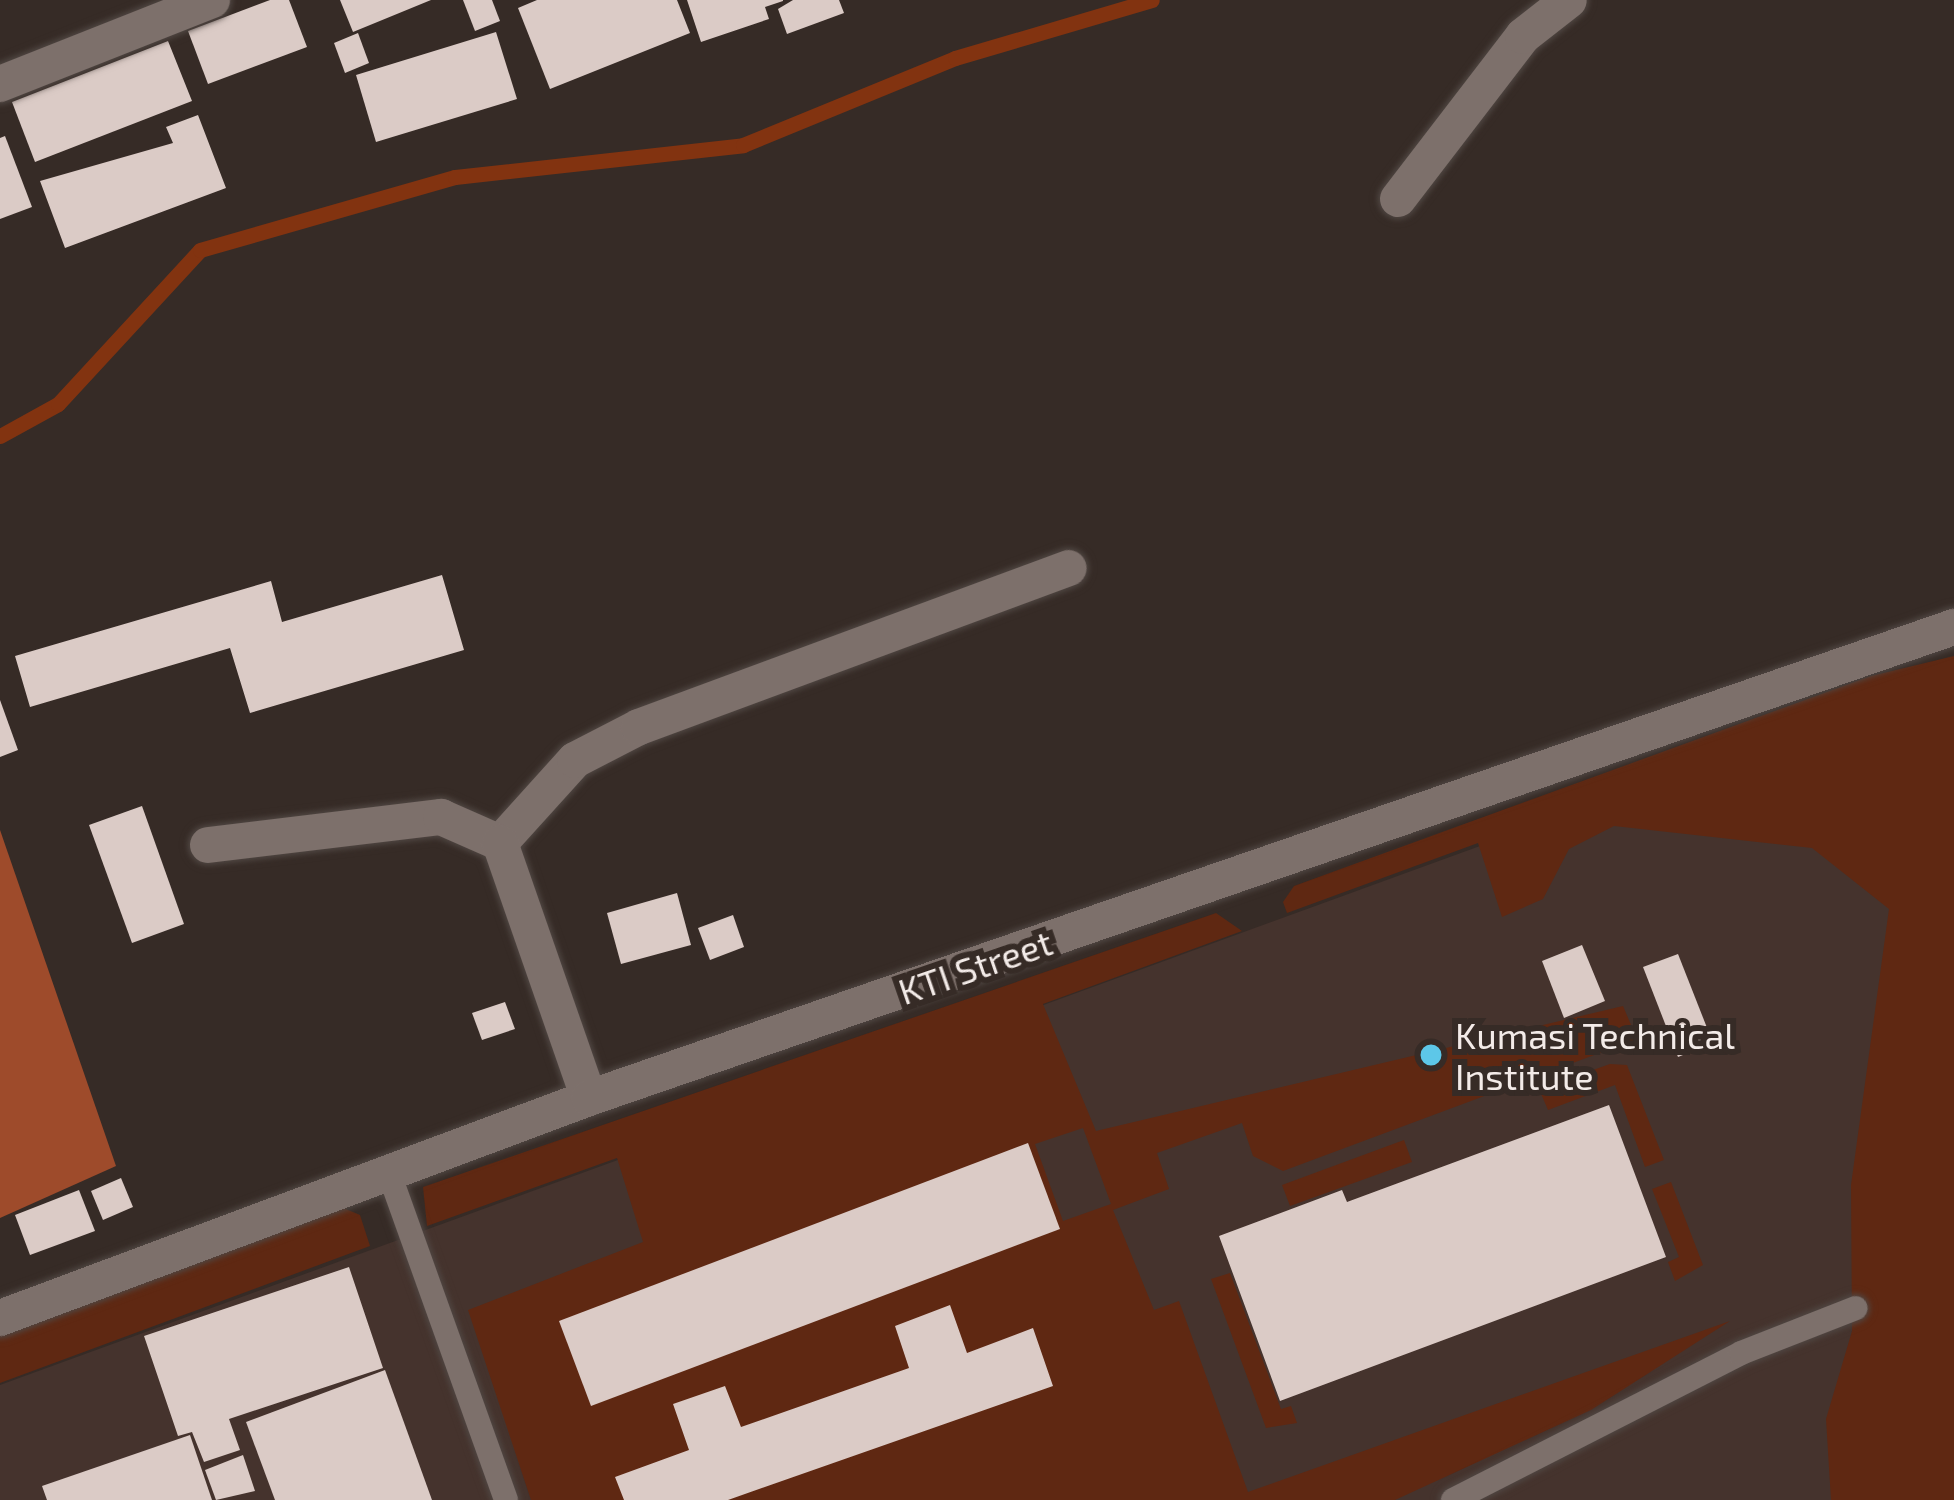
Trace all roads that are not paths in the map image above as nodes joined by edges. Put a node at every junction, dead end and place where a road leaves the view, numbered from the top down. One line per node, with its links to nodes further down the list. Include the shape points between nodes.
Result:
1 (212, 0): 3 (street)
2 (1569, 0): 4 (street, via 1523,36)
3 (0, 84)
4 (1398, 199)
5 (1069, 568): 7 (street, via 639,727 575,760)
6 (1954, 627): 9 (street, KTI Street)
7 (500, 843): 8 (street, via 441,817); 9 (street)
8 (208, 845)
9 (589, 1098): 10 (street, KTI Street)
10 (389, 1173): 12 (street, KTI Street); 13 (lane)
11 (1856, 1308): 14 (lane, via 1742,1353)
12 (0, 1318)
13 (506, 1500)
14 (1454, 1500)

